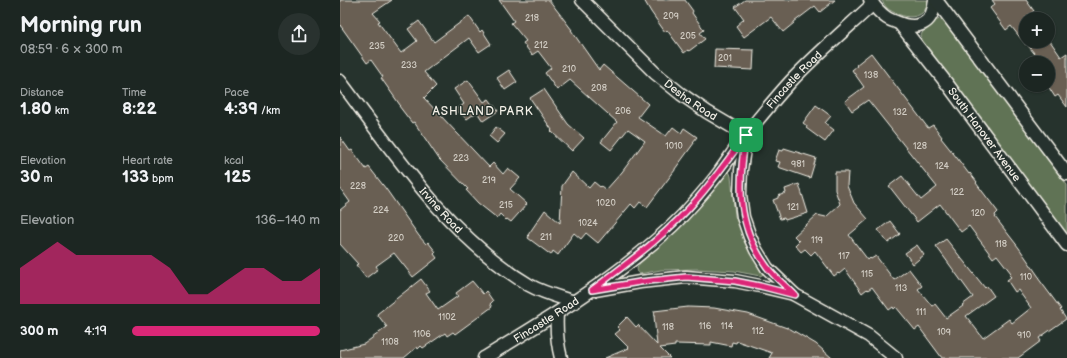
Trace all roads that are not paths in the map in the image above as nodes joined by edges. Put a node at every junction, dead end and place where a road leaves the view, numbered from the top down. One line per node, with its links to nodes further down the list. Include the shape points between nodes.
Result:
1 (582, 0): 6 (street, Desha Road, via 655,73 707,112)
2 (936, 0): 4 (street, South Hanover Avenue, via 931,16 923,24 915,27); 7 (street, South Hanover Avenue)
3 (871, 2): 4 (street, South Hanover Avenue, via 887,18); 6 (street, Fincastle Road, via 792,80)
4 (900, 24): 8 (street, South Hanover Avenue)
5 (340, 81): 11 (street, Irvine Road, via 432,201 478,248 530,285)
6 (746, 135): 9 (street, Fincastle Road, via 698,199 672,226); 10 (street, via 740,194 743,217 756,250 768,268)
7 (1067, 174)
8 (1067, 245)
9 (592, 290): 10 (street, via 686,277 735,281); 11 (street, Fincastle Road)
10 (795, 295): 15 (street, via 869,336)
11 (575, 302): 12 (street, Fincastle Road)
12 (557, 313): 13 (street, Fincastle Road); 14 (street, via 556,330)
13 (484, 358)
14 (561, 358)
15 (896, 358)

